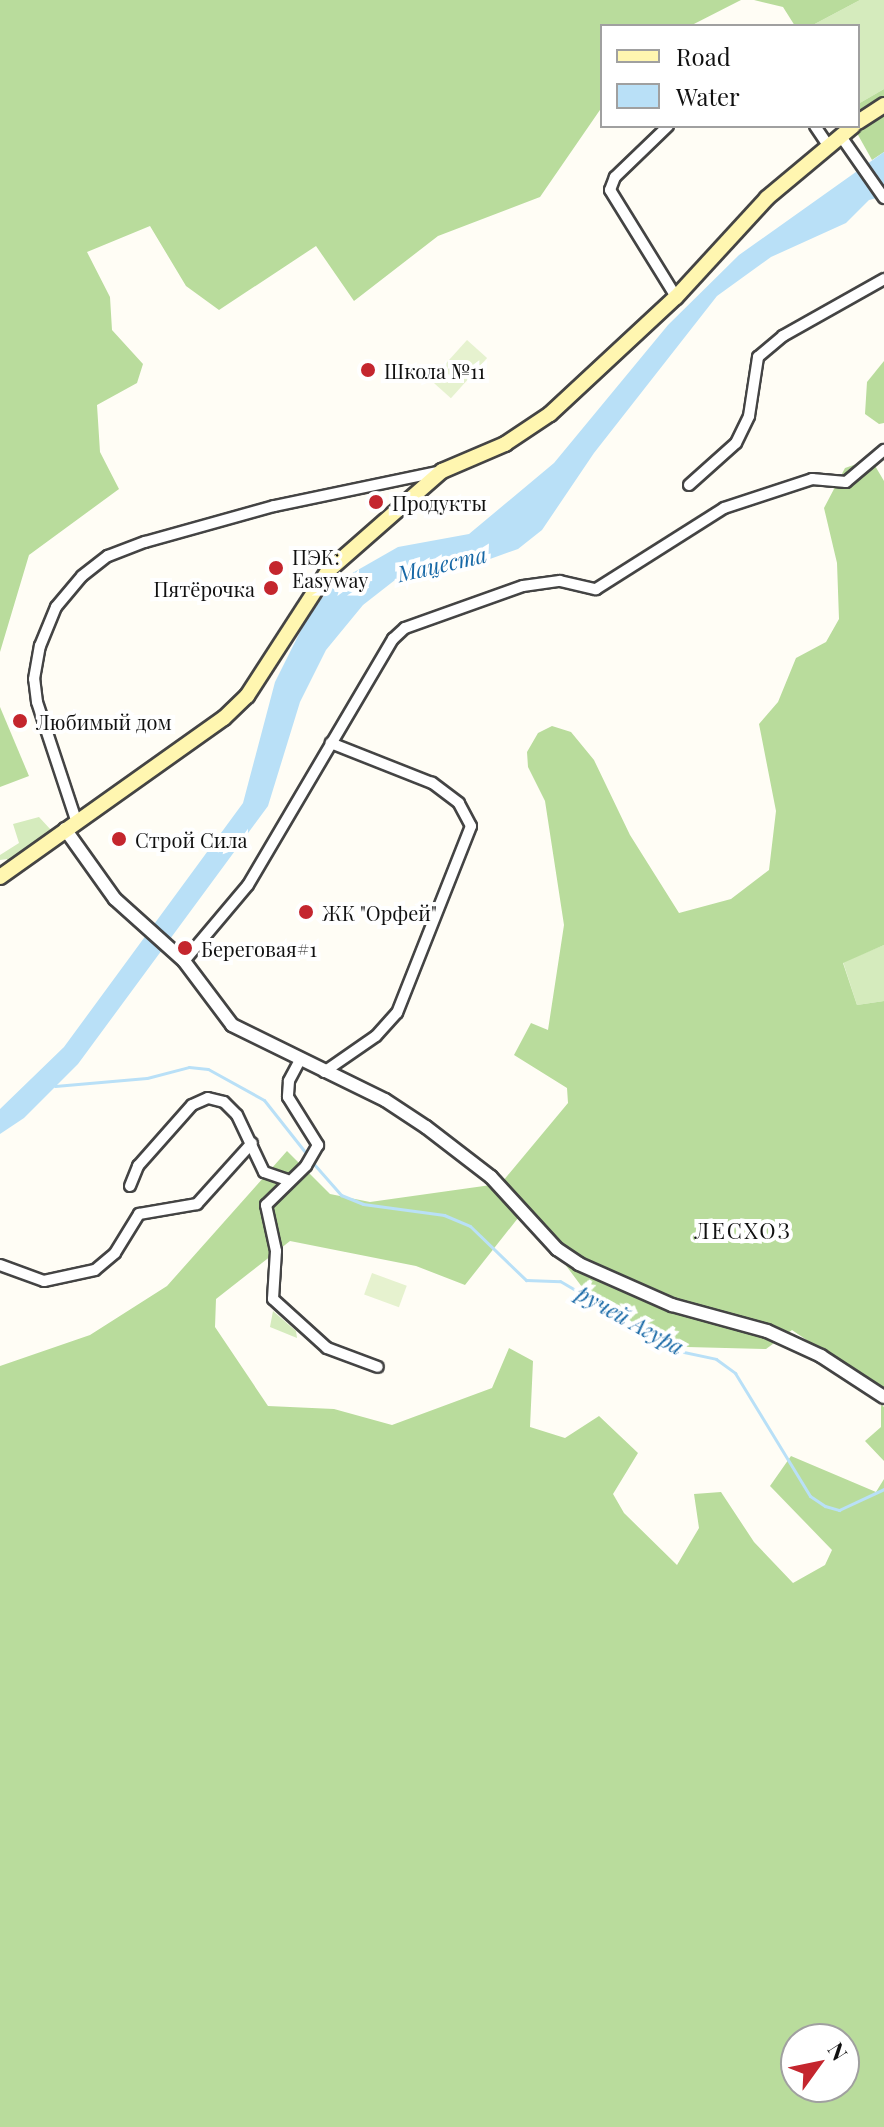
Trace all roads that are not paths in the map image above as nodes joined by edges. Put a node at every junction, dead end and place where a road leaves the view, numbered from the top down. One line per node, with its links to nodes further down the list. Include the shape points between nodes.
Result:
1 (884, 105): 2 (main road)
2 (860, 121)
3 (666, 128): 10 (street, via 615,177 610,190)
4 (816, 128): 7 (street)
5 (850, 128): 6 (main road)
6 (840, 135): 7 (main road); 8 (street)
7 (827, 144): 10 (main road, via 767,198)
8 (884, 198)
9 (884, 279): 13 (street, via 783,336 758,357 749,416 736,443)
10 (676, 297): 12 (main road, via 528,431)
11 (884, 450): 14 (street, via 855,478 804,481 724,508 596,589 560,581 523,586 405,628)
12 (442, 471): 15 (main road, via 317,582 235,708); 15 (street, via 274,506 145,542 108,556 82,576 56,607 34,679)
13 (689, 485)
14 (331, 743): 17 (street, via 248,885); 19 (street, via 432,783 459,803 471,826 397,1013 376,1036)
15 (71, 824): 16 (main road); 17 (street, via 130,915)
16 (0, 877)
17 (184, 961): 18 (street, via 226,1020)
18 (300, 1060): 19 (street); 21 (street, via 288,1097 318,1141 306,1166)
19 (324, 1072): 25 (street, via 385,1100 457,1150 579,1264 672,1305 767,1331 821,1356)
20 (252, 1143): 21 (street, via 264,1172); 22 (street, via 228,1105 201,1100 138,1166); 23 (street, via 192,1207 139,1214 115,1253 80,1276 44,1281)
21 (287, 1180): 24 (street, via 269,1199 264,1214 276,1251 273,1299 327,1348)
22 (130, 1186)
23 (0, 1265)
24 (378, 1367)
25 (884, 1397)

